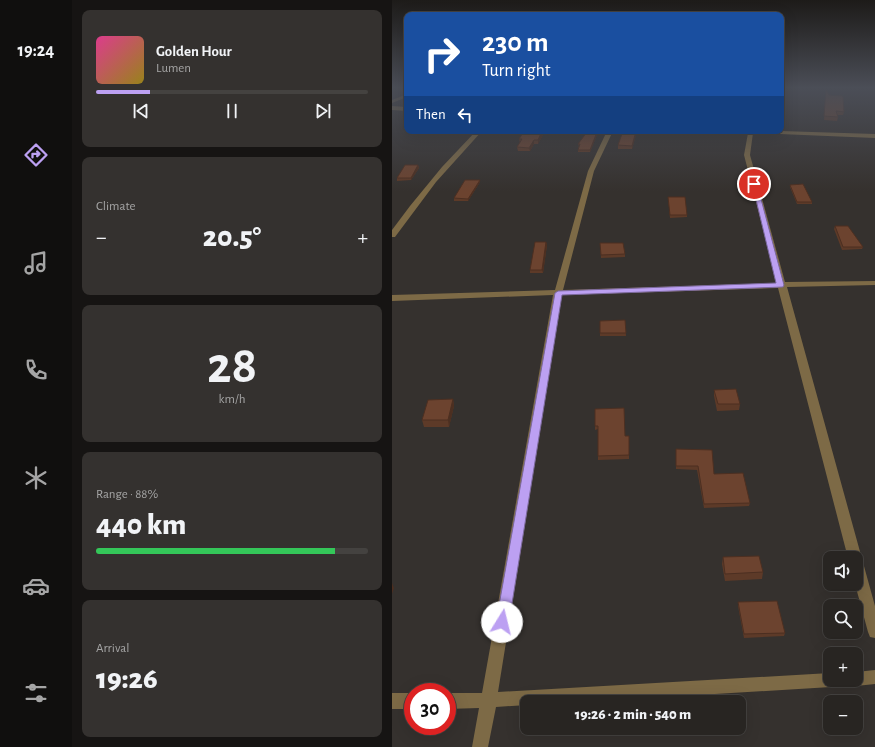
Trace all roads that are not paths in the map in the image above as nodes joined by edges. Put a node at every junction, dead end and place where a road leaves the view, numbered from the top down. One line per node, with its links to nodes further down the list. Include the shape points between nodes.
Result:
1 (784, 132): 5 (street)
2 (476, 134): 6 (street, via 411,207)
3 (609, 134): 9 (street, via 591,171)
4 (750, 134): 8 (street, via 747,155)
5 (875, 136)
6 (392, 235)
7 (875, 284): 8 (street)
8 (781, 285): 9 (street); 11 (street)
9 (558, 293): 10 (street); 18 (street)
10 (392, 298)
11 (853, 551)
12 (863, 588): 13 (street)
13 (875, 632)
14 (875, 677): 15 (street)
15 (863, 678)
16 (823, 680): 18 (street)
17 (456, 700): 18 (street)
18 (489, 700): 21 (street)
19 (404, 701): 20 (street)
20 (392, 702)
21 (480, 747)

